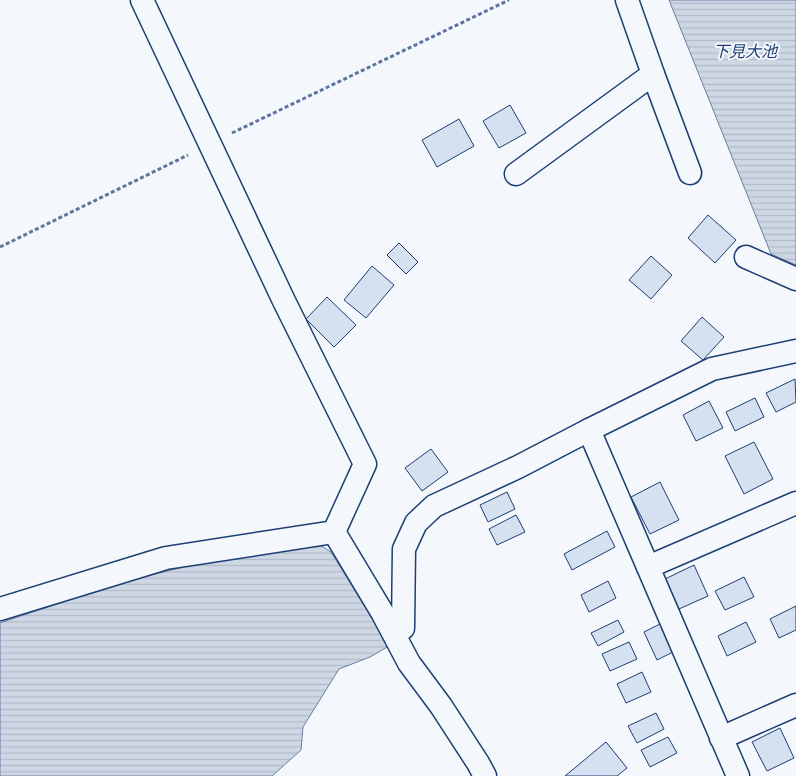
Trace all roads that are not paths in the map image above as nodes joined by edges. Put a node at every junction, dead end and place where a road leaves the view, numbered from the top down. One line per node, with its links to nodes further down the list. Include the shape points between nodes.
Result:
1 (142, 0): 11 (street, via 365,464)
2 (627, 0): 3 (street)
3 (653, 74): 4 (street); 5 (street)
4 (690, 173)
5 (516, 174)
6 (746, 257): 7 (street)
7 (796, 279)
8 (796, 351): 9 (street, via 712,369)
9 (589, 430): 12 (street); 14 (street, via 434,506 416,523 404,549 403,628)
10 (796, 503): 12 (street)
11 (334, 532): 13 (street, via 166,558); 14 (street)
12 (648, 567): 16 (street)
13 (0, 610)
14 (395, 636): 17 (street, via 409,663 441,706)
15 (796, 705): 16 (street)
16 (722, 738): 18 (street)
17 (484, 776)
18 (738, 776)

